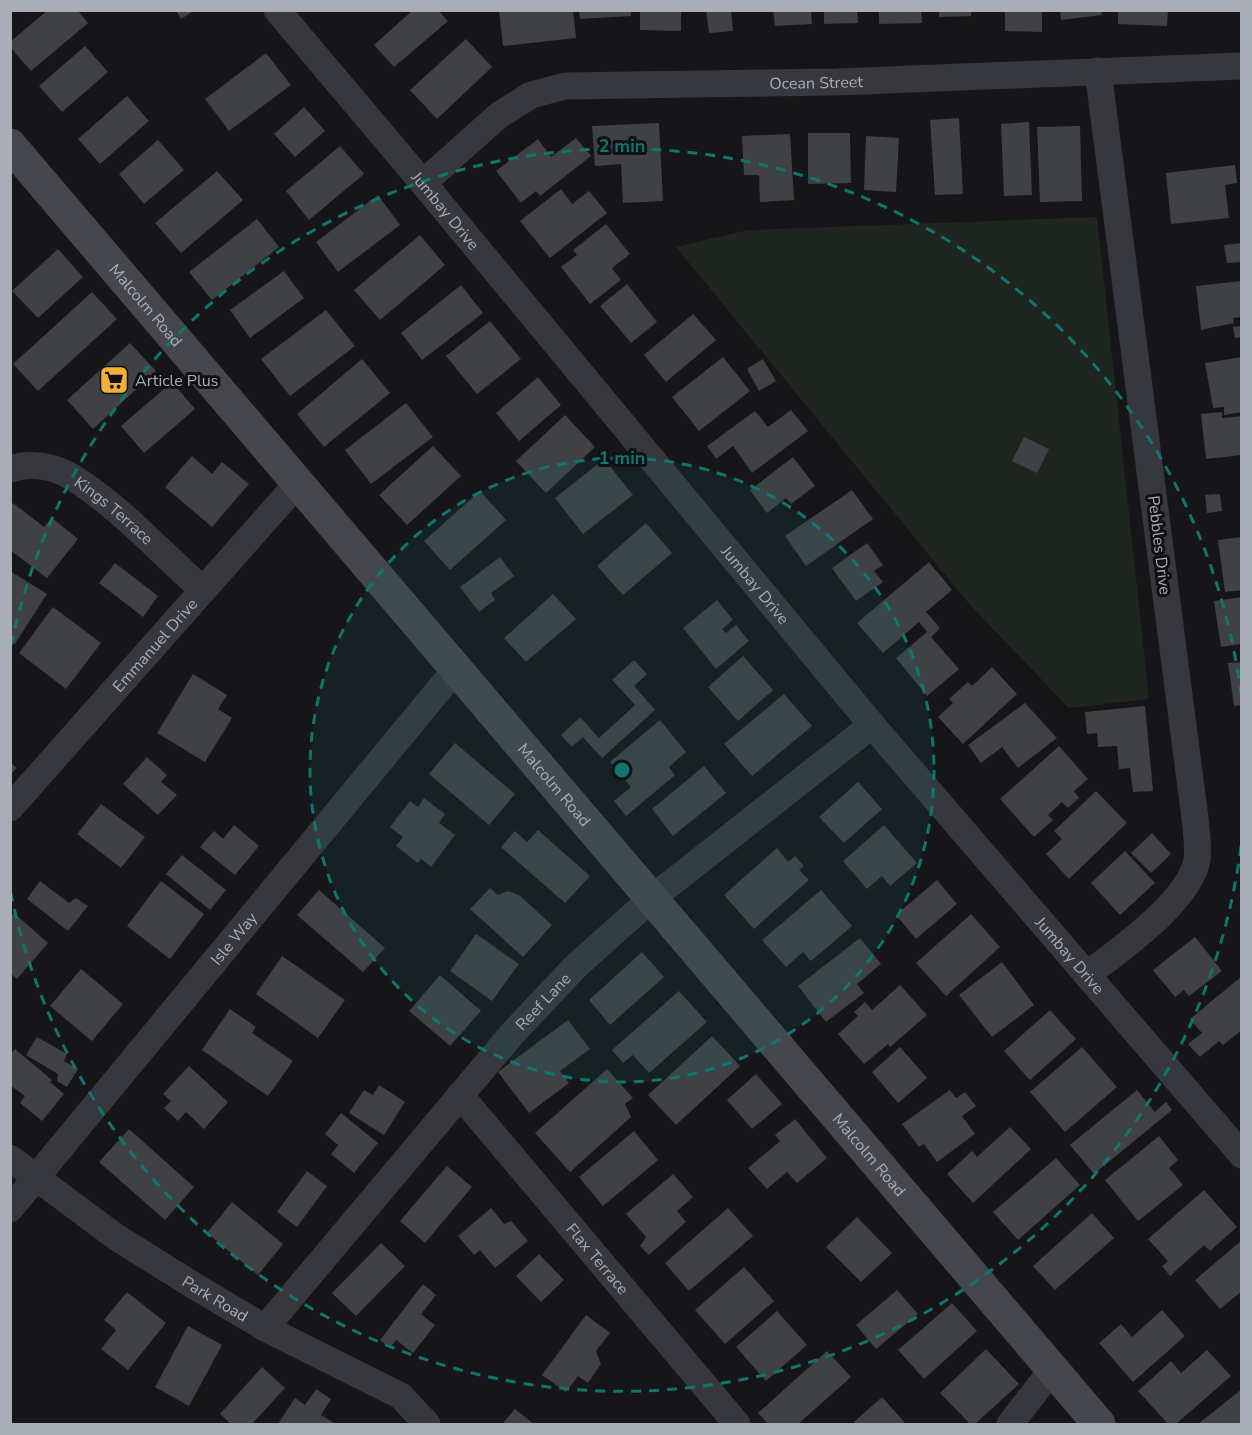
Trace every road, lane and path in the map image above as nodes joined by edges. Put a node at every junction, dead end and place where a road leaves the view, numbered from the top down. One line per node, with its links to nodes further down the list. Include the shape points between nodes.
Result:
1 (277, 10): 5 (street, Jumbay Drive)
2 (1242, 66): 3 (street, Ocean Street)
3 (1098, 71): 5 (street, Ocean Street, via 837,82 565,86 531,95 498,116); 13 (street, Pebbles Drive, via 1196,818 1197,860 1182,891 1142,933)
4 (10, 145): 7 (street, Malcolm Road)
5 (423, 183): 10 (street, Jumbay Drive)
6 (10, 469): 8 (street, Kings Terrace, via 44,466 71,477)
7 (298, 483): 8 (street, Emmanuel Drive); 9 (street, Malcolm Road)
8 (202, 589): 11 (street, Emmanuel Drive)
9 (456, 669): 12 (street, Malcolm Road); 17 (street, Isle Way)
10 (872, 725): 12 (street, Reef Lane); 13 (street, Jumbay Drive)
11 (10, 808)
12 (651, 899): 14 (street, Reef Lane, via 576,966); 20 (street, Malcolm Road)
13 (1087, 975): 15 (street, Jumbay Drive)
14 (460, 1095): 19 (street, Reef Lane); 22 (street, Flax Terrace)
15 (1242, 1155)
16 (10, 1158): 17 (street, Park Road)
17 (36, 1177): 18 (street, Isle Way); 19 (street, Park Road, via 116,1237)
18 (10, 1209)
19 (265, 1328): 21 (street, Park Road, via 401,1396)
20 (1052, 1370): 23 (street); 24 (street, Malcolm Road)
21 (427, 1425)
22 (737, 1425)
23 (1010, 1425)
24 (1099, 1425)

